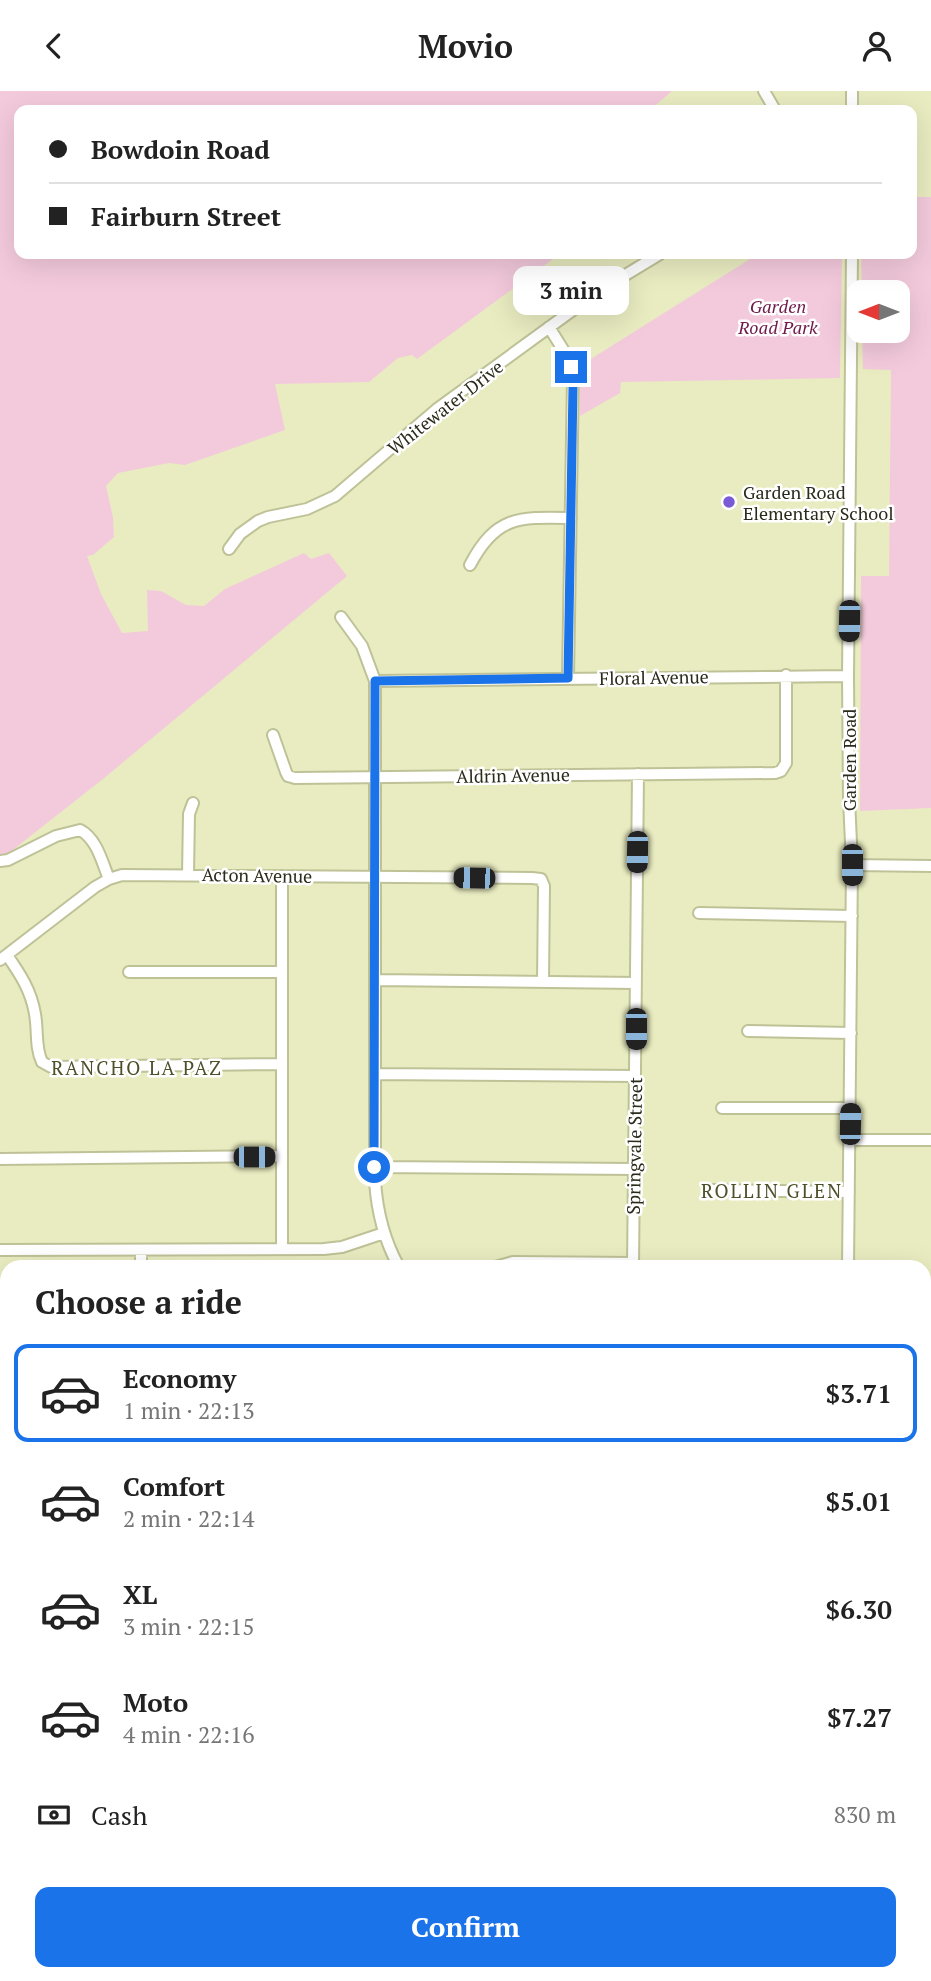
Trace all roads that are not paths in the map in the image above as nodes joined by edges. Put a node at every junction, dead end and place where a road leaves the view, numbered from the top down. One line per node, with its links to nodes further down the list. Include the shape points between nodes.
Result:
1 (643, 259): 3 (street, Whitewater Drive)
2 (852, 259): 9 (street, Garden Road)
3 (549, 327): 4 (street, via 567,356 573,377); 5 (street, Whitewater Drive, via 437,409 335,496 307,509 258,521)
4 (571, 518): 6 (street, via 526,518 505,524); 10 (street)
5 (229, 549)
6 (470, 565)
7 (341, 617): 11 (street, via 362,646)
8 (786, 675): 9 (street, Floral Avenue); 10 (street, Floral Avenue); 13 (street, Aldrin Avenue, via 786,757 781,771)
9 (848, 676): 17 (street, Garden Road)
10 (568, 678): 11 (street, Floral Avenue)
11 (375, 681): 14 (street)
12 (273, 735): 14 (street, Aldrin Avenue, via 288,776)
13 (638, 774): 14 (street, Aldrin Avenue); 30 (street, Springvale Street)
14 (376, 776): 21 (street)
15 (193, 803): 19 (street)
16 (0, 861): 22 (street, via 80,830 93,841)
17 (852, 865): 18 (street); 24 (street, Garden Road)
18 (931, 866)
19 (188, 875): 20 (street, Acton Avenue); 22 (street, Acton Avenue, via 135,874)
20 (282, 876): 21 (street, Acton Avenue); 27 (street)
21 (376, 877): 28 (street); 29 (street, Acton Avenue, via 541,879 545,894)
22 (109, 879): 25 (street, Acton Avenue)
23 (699, 913): 24 (street)
24 (852, 916): 32 (street, Garden Road)
25 (3, 957): 33 (street, via 30,992 38,1054 51,1067)
26 (129, 972): 27 (street)
27 (282, 972): 33 (street)
28 (376, 980): 29 (street); 34 (street)
29 (543, 982): 30 (street)
30 (636, 983): 35 (street, Springvale Street)
31 (748, 1031): 32 (street)
32 (851, 1033): 37 (street, Garden Road)
33 (281, 1064): 40 (street)
34 (375, 1074): 35 (street); 42 (street)
35 (635, 1076): 43 (street, Springvale Street)
36 (722, 1108): 37 (street)
37 (850, 1108): 38 (street, Garden Road)
38 (849, 1140): 39 (street); 45 (street, Garden Road)
39 (931, 1140)
40 (281, 1156): 41 (street); 47 (street)
41 (0, 1159)
42 (374, 1167): 43 (street); 46 (street)
43 (634, 1169): 52 (street, Springvale Street)
44 (713, 1190): 45 (street)
45 (849, 1192): 53 (street, Garden Road)
46 (384, 1233): 47 (street, via 333,1248); 51 (street)
47 (282, 1249): 49 (street)
48 (0, 1250): 49 (street)
49 (141, 1250): 50 (street)
50 (141, 1260)
51 (396, 1260)
52 (633, 1260)
53 (848, 1260)

